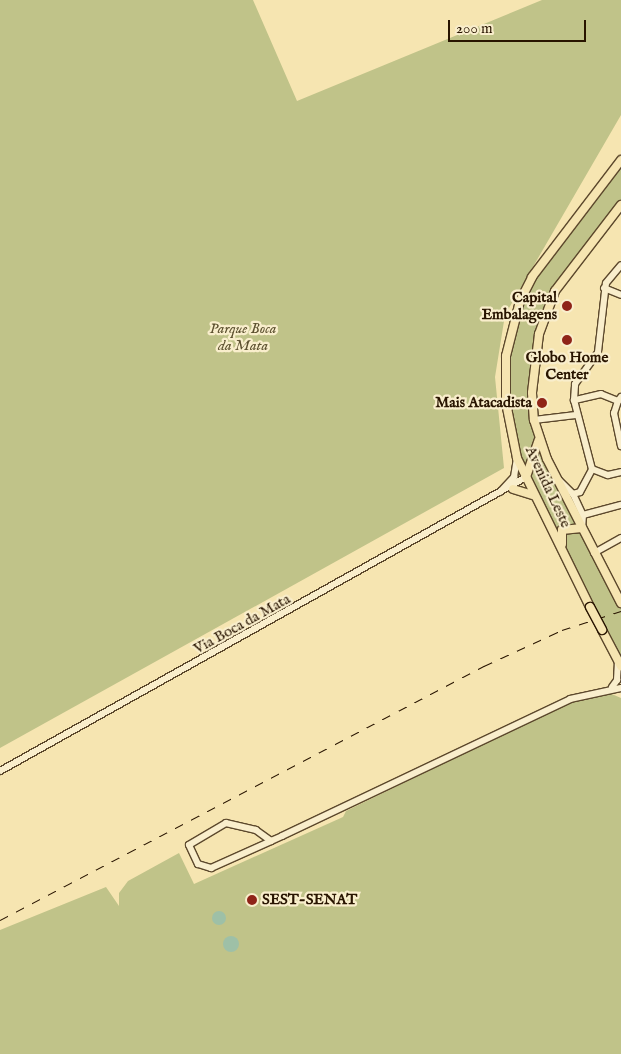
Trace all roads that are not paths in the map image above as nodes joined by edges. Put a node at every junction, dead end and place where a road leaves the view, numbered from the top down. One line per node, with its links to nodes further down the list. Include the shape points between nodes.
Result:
1 (620, 160): 12 (main road, Avenida Leste, via 548,252 520,301 506,356 504,385)
2 (621, 205): 9 (main road, Avenida Leste, via 566,273 545,314 532,377)
3 (621, 265): 4 (street)
4 (604, 288): 5 (street); 7 (street, via 598,352 575,384)
5 (621, 295)
6 (620, 399): 7 (street, via 601,394); 11 (street, via 614,413)
7 (574, 400): 8 (street)
8 (576, 415): 9 (street); 13 (street)
9 (534, 420): 10 (main road, Avenida Leste)
10 (540, 439): 15 (main road); 16 (main road, Avenida Leste)
11 (621, 446)
12 (517, 458): 15 (main road, Avenida Leste); 19 (street, Via Boca da Mata, via 511,482)
13 (592, 468): 14 (street, via 608,475); 18 (street, via 580,492)
14 (621, 472)
15 (526, 477): 17 (street, Via Boca da Mata); 20 (main road, Avenida Leste)
16 (556, 478): 18 (street); 23 (main road, Avenida Leste)
17 (513, 489): 19 (street, Via Boca da Mata); 20 (main road)
18 (574, 494): 22 (street)
19 (495, 496): 32 (street, Via Boca da Mata)
20 (534, 496): 26 (main road, Avenida Leste)
21 (621, 505): 22 (street)
22 (583, 515): 23 (street)
23 (582, 528): 25 (main road, Avenida Leste); 26 (main road, via 568,527 561,532)
24 (621, 538): 25 (street)
25 (594, 553): 27 (main road, Avenida Leste)
26 (565, 557): 29 (main road, Avenida Leste, bridge)
27 (617, 591): 28 (main road, Avenida Leste)
28 (621, 603)
29 (620, 663): 30 (street, via 617,680)
30 (612, 687): 31 (street); 33 (street, via 570,699)
31 (621, 688)
32 (0, 771)
33 (271, 841): 33 (street, via 256,830 233,822 220,825 189,845 198,864 211,868)

